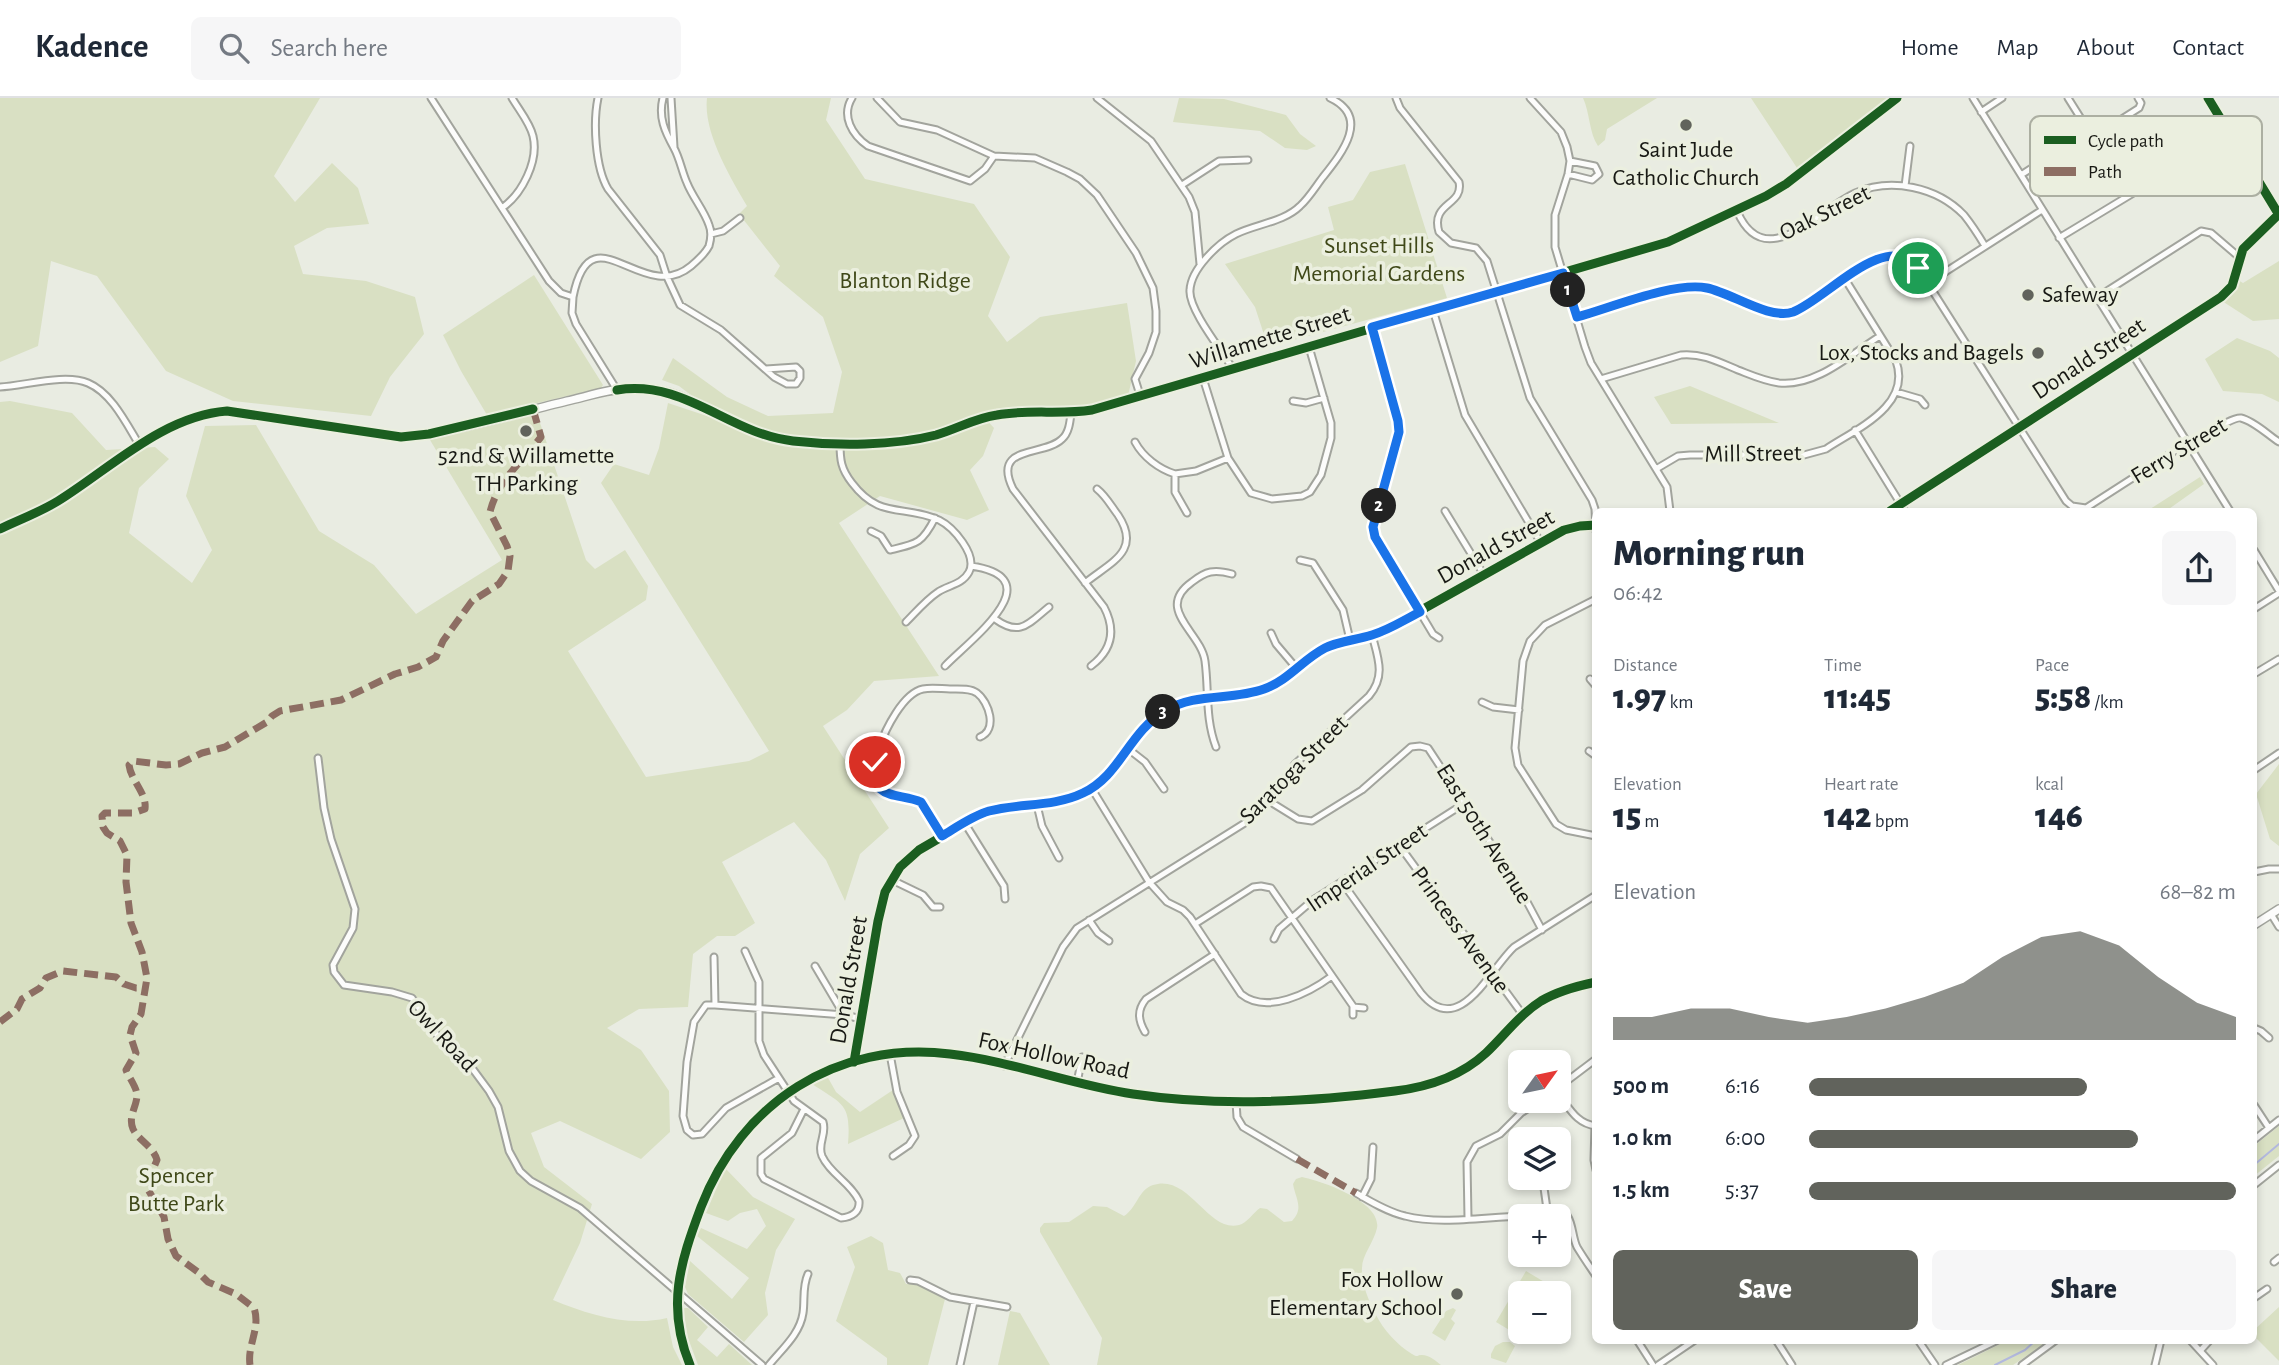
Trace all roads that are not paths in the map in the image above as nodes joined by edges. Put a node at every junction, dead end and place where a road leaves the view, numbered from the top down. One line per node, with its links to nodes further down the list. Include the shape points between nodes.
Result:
1 (431, 98): 36 (street)
2 (512, 98): 36 (street, via 532,131 534,149 521,191)
3 (598, 98): 49 (street, via 602,177 660,255)
4 (663, 98): 23 (street, via 664,130)
5 (671, 98): 23 (street)
6 (852, 98): 24 (street, via 848,121 871,147 970,181)
7 (877, 98): 24 (street, via 900,122 937,130)
8 (1097, 98): 30 (street, via 1151,141)
9 (1330, 98): 45 (street, via 1340,103 1351,124 1342,153 1299,208 1234,234)
10 (1396, 98): 52 (street, via 1460,184 1458,195 1437,215 1441,236 1479,250)
11 (1530, 98): 26 (street, via 1561,132)
12 (1897, 98): 38 (main road, Willamette Street, via 1786,184)
13 (1973, 98): 18 (street)
14 (2002, 98): 18 (street)
15 (2068, 98): 19 (street)
16 (2208, 98): 21 (street)
17 (2139, 101): 20 (street, via 2139,108)
18 (1981, 111): 29 (street)
19 (2080, 116)
20 (2126, 116)
21 (2219, 116)
22 (1910, 146): 31 (street)
23 (674, 147): 41 (street)
24 (994, 156): 68 (street, via 1035,158 1080,179 1102,202 1136,253 1153,288 1157,322 1149,353 1135,379)
25 (1248, 160): 30 (street, via 1219,161)
26 (1570, 161): 28 (street); 28 (street, via 1595,166 1599,174 1592,180)
27 (2030, 169): 29 (street)
28 (1568, 174): 48 (street, via 1554,230)
29 (2021, 175): 33 (street)
30 (1182, 185): 44 (street, via 1194,207)
31 (1905, 186): 38 (street, Oak Street, via 1857,192 1778,239 1751,233); 43 (street, Oak Street, via 1932,193 1953,206)
32 (2262, 186): 39 (street)
33 (2030, 190)
34 (2034, 196): 37 (street)
35 (2128, 196): 42 (street)
36 (502, 208): 53 (street, via 552,286)
37 (2042, 210): 42 (street); 43 (street)
38 (1737, 211): 48 (main road, Willamette Street, via 1668,243)
39 (2279, 214): 46 (street, Donald Street, via 2247,242)
40 (740, 218): 41 (street)
41 (711, 234): 49 (street, via 702,257 681,274)
42 (2059, 238): 54 (street)
43 (1985, 246): 51 (street)
44 (1198, 247): 45 (street, via 1204,257); 47 (street)
45 (1213, 253): 47 (street)
46 (2239, 257): 54 (street, via 2211,233 2201,231); 60 (street, Donald Street, via 2228,292)
47 (1200, 264): 62 (street, via 1189,292)
48 (1563, 273): 52 (main road, Willamette Street); 56 (street)
49 (667, 277): 53 (street, via 653,277 603,257 591,261 578,276); 61 (street, via 680,305 721,330)
50 (1844, 279): 51 (street, via 1880,257 1897,255 1914,264); 56 (street, via 1791,313 1771,312 1697,286); 58 (street)
51 (1928, 283): 73 (street)
52 (1498, 292): 55 (main road, Willamette Street); 85 (street, via 1526,388)
53 (573, 297): 66 (street, via 576,324)
54 (2096, 298): 60 (street)
55 (1433, 310): 57 (main road, Willamette Street); 96 (street, via 1465,415)
56 (1577, 317): 64 (street, via 1591,363)
57 (1372, 327): 59 (main road, Willamette Street); 107 (street, via 1399,432 1373,527)
58 (1880, 335): 64 (street, via 1825,371 1795,383 1764,380 1694,354); 67 (street, via 1899,370)
59 (1309, 347): 62 (main road, Willamette Street); 69 (street)
60 (2133, 354): 73 (street, Donald Street); 78 (street)
61 (766, 369): 61 (street, via 788,384 796,384 800,378 796,367)
62 (1233, 369): 63 (main road, Willamette Street)
63 (1203, 378): 68 (main road, Willamette Street); 80 (street)
64 (1601, 379): 81 (street)
65 (0, 387): 79 (street, via 87,382 104,394)
66 (617, 390): 77 (main road, Willamette Street, via 671,393 775,438); 79 (main road, Willamette Street, via 401,437 227,411 204,412)
67 (1896, 391): 71 (street); 74 (street, Mill Street, via 1890,406)
68 (1140, 396): 72 (main road, Willamette Street)
69 (1324, 398): 70 (street); 80 (street, via 1331,438 1321,474 1310,492 1292,498 1261,498 1251,493)
70 (1293, 401)
71 (1925, 405)
72 (1071, 413): 77 (main road, Willamette Street, via 1012,412 918,440); 102 (street, via 1062,439 1017,456 1008,472 1013,489)
73 (2018, 428): 78 (street, Ferry Street, via 2066,501 2086,508); 84 (street, Donald Street)
74 (1855, 430): 81 (street, Mill Street, via 1815,453 1678,456); 84 (street)
75 (1135, 442): 82 (street, via 1144,455)
76 (2279, 442): 78 (street, Ferry Street, via 2237,417)
77 (840, 443): 92 (street, via 842,469 867,500 886,509)
78 (2189, 444): 89 (street)
79 (140, 446): 94 (main road, Willamette Street, via 59,500)
80 (1228, 458): 82 (street)
81 (1656, 469): 86 (street, via 1667,487)
82 (1175, 474): 91 (street, via 1175,492)
83 (1097, 489): 102 (street, via 1124,525 1128,542 1119,556)
84 (1901, 504): 87 (street, Donald Street); 88 (street)
85 (1595, 508)
86 (1670, 508)
87 (1895, 508)
88 (1903, 508)
89 (2228, 508)
90 (1445, 511): 101 (street, Donald Street)
91 (1187, 513)
92 (934, 518): 95 (street, via 924,538 905,547 890,550 881,536); 99 (street, via 951,529 965,547)
93 (1592, 525): 96 (street, Donald Street, via 1572,527)
94 (0, 529)
95 (871, 531)
96 (1541, 542): 101 (street, Donald Street)
97 (2257, 555): 103 (street)
98 (1300, 560): 113 (street, via 1313,563 1341,607)
99 (971, 566): 108 (street, via 996,571 1005,582 1006,596); 109 (street, via 969,574 938,592)
100 (1232, 574): 121 (street, via 1207,572 1185,587 1177,600 1179,614 1204,654)
101 (1484, 575): 107 (street, Donald Street)
102 (1085, 583): 116 (street, via 1104,607 1112,630 1106,651)
103 (2279, 592): 105 (street)
104 (1592, 601): 123 (street, via 1545,625 1530,641 1523,661)
105 (2257, 606)
106 (1049, 607): 108 (street, via 1021,628 1010,628)
107 (1420, 612): 111 (street, Donald Street); 112 (street)
108 (995, 619): 115 (street)
109 (906, 622)
110 (1271, 633): 117 (street)
111 (1372, 635): 113 (street, Donald Street); 134 (street, Saratoga Street, via 1381,671 1373,691 1295,764)
112 (1439, 638)
113 (1350, 640): 117 (street, Donald Street, via 1326,648)
114 (2279, 659): 118 (street)
115 (945, 666)
116 (1091, 666)
117 (1298, 670): 121 (street, Donald Street, via 1260,691)
118 (2257, 672)
119 (1590, 679): 120 (street)
120 (1592, 681)
121 (1206, 697): 125 (street); 126 (street, Donald Street, via 1165,711 1139,731)
122 (1482, 702): 123 (street)
123 (1519, 710): 138 (street, via 1515,755 1522,771 1556,824)
124 (980, 737): 139 (street, via 991,727 986,705 976,692 923,689 908,698 882,739 874,773 878,784 885,793 921,802)
125 (1216, 747)
126 (1127, 748): 132 (street, Donald Street); 133 (street, via 1145,762)
127 (1589, 751): 129 (street)
128 (2279, 752): 131 (street)
129 (1592, 754)
130 (318, 758): 210 (street, Owl Road, via 331,839 355,909 353,928 333,965 338,979 350,987 412,998 496,1102 509,1151 520,1171 580,1208)
131 (2257, 768)
132 (1092, 789): 136 (street, Donald Street); 145 (street)
133 (1164, 789)
134 (1269, 801): 135 (street, East 50th Avenue, via 1298,820 1312,821 1356,795 1407,750 1420,746 1433,754); 145 (street, Saratoga Street, via 1248,821)
135 (1465, 803): 140 (street, Imperial Street); 157 (street, East 50th Avenue)
136 (1037, 805): 137 (street, Donald Street, via 990,811); 141 (street, via 1045,834)
137 (964, 822): 139 (street, Donald Street); 148 (street, via 1004,886)
138 (1592, 835)
139 (942, 836): 144 (street, Donald Street, via 910,857)
140 (1399, 845): 146 (street, Imperial Street); 164 (street, Princess Avenue)
141 (1059, 858)
142 (2279, 869): 143 (street)
143 (2257, 871)
144 (892, 880): 149 (street); 174 (street, Donald Street, via 878,921)
145 (1149, 882): 153 (street, Saratoga Street); 155 (street)
146 (1342, 882): 152 (street, Imperial Street); 164 (street, via 1430,1004 1450,1008 1468,1001)
147 (1592, 898): 157 (street)
148 (1005, 899)
149 (940, 907)
150 (2279, 909): 151 (main road)
151 (2271, 914): 154 (main road); 156 (street)
152 (1293, 918): 155 (street, via 1275,892 1257,886); 158 (street, Imperial Street); 165 (street)
153 (1089, 920): 159 (street); 182 (street, Saratoga Street, via 1070,936)
154 (2257, 923)
155 (1195, 924): 161 (street)
156 (2279, 927)
157 (1542, 930): 164 (street, via 1514,947)
158 (1274, 939)
159 (1109, 942)
160 (746, 951): 168 (street, via 759,982)
161 (1215, 954): 165 (street, via 1241,994 1255,1002 1300,994); 176 (street, via 1146,999 1139,1012)
162 (714, 957): 167 (street)
163 (815, 966): 171 (street)
164 (1491, 973): 173 (street, Princess Avenue)
165 (1332, 976): 169 (street)
166 (1592, 983): 173 (main road, Fox Hollow Road, via 1549,997)
167 (715, 1005): 168 (street); 184 (street, via 706,1005 694,1022 683,1116 687,1130 702,1134 726,1108)
168 (759, 1007): 171 (street); 184 (street, via 761,1048)
169 (1353, 1007): 170 (street); 172 (street)
170 (1364, 1008)
171 (844, 1015): 174 (street)
172 (1353, 1015)
173 (1522, 1015): 187 (main road, Fox Hollow Road, via 1485,1054 1432,1084)
174 (862, 1018): 180 (street, Donald Street)
175 (2257, 1029): 177 (street)
176 (1145, 1032)
177 (2269, 1038)
178 (890, 1054): 180 (main road, Fox Hollow Road); 182 (main road, Fox Hollow Road, via 942,1053); 197 (street, via 897,1092 915,1136)
179 (1082, 1058): 185 (street)
180 (854, 1062): 186 (main road, Fox Hollow Road)
181 (1592, 1062): 183 (street)
182 (1004, 1066): 185 (main road, Fox Hollow Road)
183 (1572, 1077)
184 (779, 1078): 186 (street)
185 (1077, 1083): 187 (main road, Fox Hollow Road, via 1152,1096)
186 (789, 1092): 188 (street); 210 (main road, Fox Hollow Road, via 751,1124 718,1171 689,1241)
187 (1236, 1102): 198 (street, via 1243,1128)
188 (804, 1109): 188 (street, via 819,1117 824,1126 823,1158 857,1196 857,1210 847,1218 761,1174 761,1158 792,1133)
189 (2257, 1110): 194 (street)
190 (1572, 1112): 193 (street)
191 (1521, 1113): 204 (street, via 1500,1134 1470,1153)
192 (2279, 1120): 194 (street)
193 (1592, 1125)
194 (2269, 1128): 195 (street)
195 (2257, 1138)
196 (1373, 1147): 202 (street, via 1371,1179)
197 (893, 1156)
198 (1297, 1159)
199 (2279, 1165): 200 (street)
200 (2257, 1183)
201 (1356, 1193): 202 (street)
202 (1363, 1197): 204 (street, via 1409,1217)
203 (1508, 1217): 204 (street)
204 (1468, 1218)
205 (1571, 1225): 206 (street, via 1576,1245)
206 (1592, 1270)
207 (808, 1274): 227 (street, via 800,1325)
208 (910, 1280): 212 (street)
209 (2267, 1289): 211 (street)
210 (677, 1292): 225 (main road, Fox Hollow Road, via 679,1335); 226 (street)
211 (2257, 1296)
212 (974, 1302): 213 (street); 228 (street)
213 (1007, 1307)
214 (1640, 1344): 229 (street)
215 (1689, 1344): 229 (street)
216 (1779, 1344): 230 (street)
217 (1921, 1344): 231 (street)
218 (1990, 1344): 232 (street)
219 (2051, 1344): 224 (street)
220 (2160, 1344): 235 (street)
221 (2194, 1344): 223 (street)
222 (2206, 1344): 223 (street)
223 (2200, 1351): 236 (street)
224 (2035, 1357): 233 (street); 234 (street)
225 (690, 1365)
226 (762, 1365)
227 (769, 1365)
228 (960, 1365)
229 (1656, 1365)
230 (1792, 1365)
231 (1934, 1365)
232 (1946, 1365)
233 (2022, 1365)
234 (2040, 1365)
235 (2155, 1365)
236 (2213, 1365)

